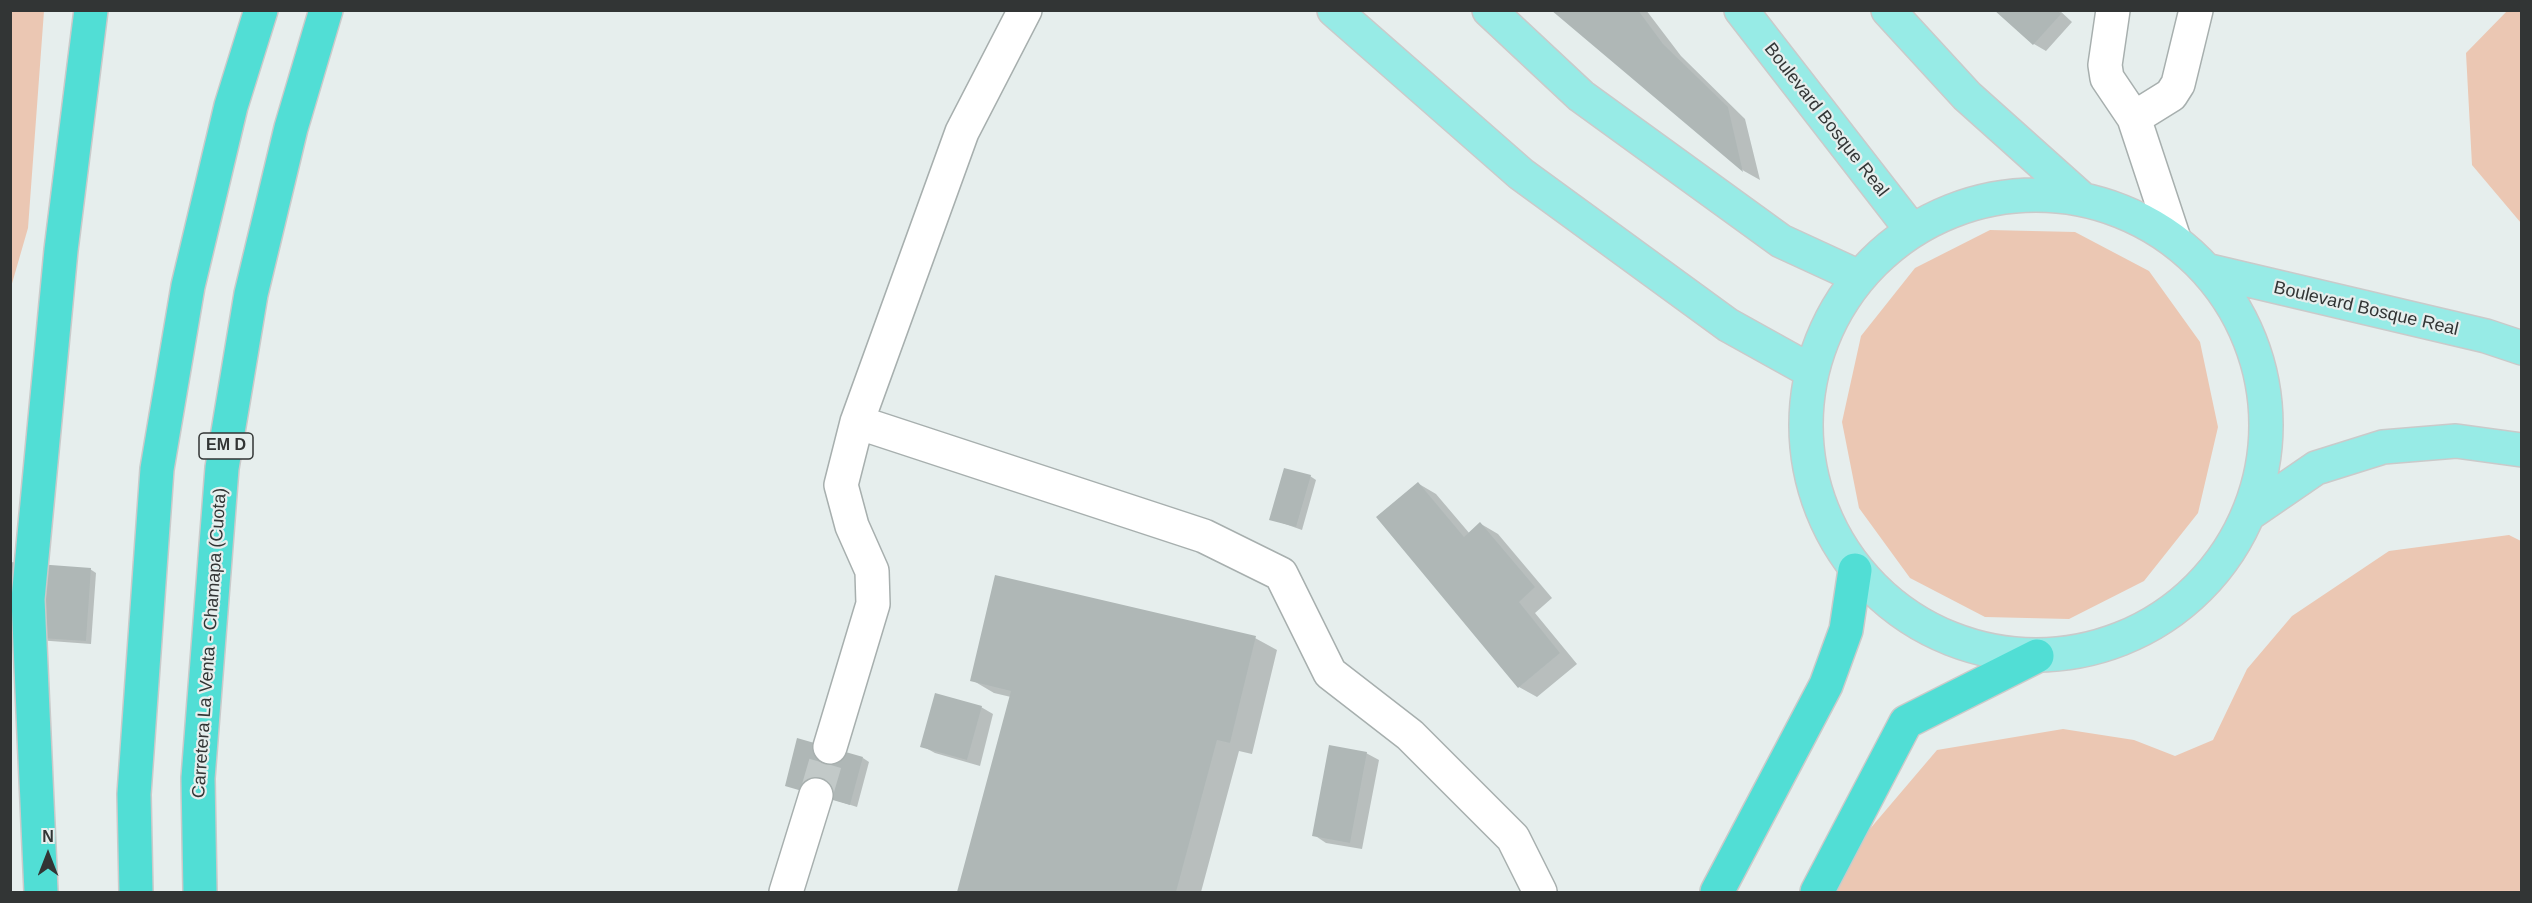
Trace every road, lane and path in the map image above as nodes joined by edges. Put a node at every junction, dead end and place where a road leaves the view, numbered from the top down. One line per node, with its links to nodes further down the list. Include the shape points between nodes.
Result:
1 (91, 10): 26 (highway, via 61,249 28,600)
2 (261, 10): 27 (highway, via 231,106 188,286 158,469 134,794)
3 (326, 10): 28 (highway, Carretera La Venta - Chamapa (Cuota) / EM D, via 291,128 251,294 222,468 198,778)
4 (1025, 10): 19 (street, via 962,132)
5 (1334, 10): 18 (main road, via 1521,174 1728,325)
6 (1489, 10): 16 (main road, via 1581,96 1771,234)
7 (1741, 10): 13 (main road, Boulevard Bosque Real)
8 (1888, 10): 12 (main road, via 1967,96)
9 (2113, 10): 11 (street, via 2105,65 2114,90)
10 (2196, 10): 11 (street, via 2178,84 2171,95)
11 (2134, 118): 14 (street)
12 (2081, 198): 13 (main road, via 1993,197); 14 (main road, via 2130,213)
13 (1911, 229): 16 (main road)
14 (2174, 239): 15 (main road)
15 (2210, 272): 17 (main road, Boulevard Bosque Real, via 2486,336); 21 (main road, via 2247,327 2265,391 2265,458)
16 (1857, 276): 18 (main road, via 1828,320)
17 (2522, 348)
18 (1809, 370): 22 (main road, via 1808,476 1826,526)
19 (856, 422): 24 (street, via 841,485 852,526 872,571 873,604); 30 (street, via 1204,536 1281,574 1330,673 1410,735 1513,838)
20 (2522, 450): 21 (main road, via 2456,441 2383,447 2316,468)
21 (2249, 514): 23 (main road, via 2211,577 2161,619 2101,646)
22 (1855, 570): 23 (main road, via 1906,616 1968,646); 31 (highway, via 1846,630 1826,685)
23 (2037, 656): 32 (highway, via 1906,722)
24 (830, 747)
25 (816, 795): 29 (street)
26 (41, 892)
27 (136, 892)
28 (200, 892)
29 (786, 892)
30 (1540, 892)
31 (1719, 892)
32 (1816, 892)

